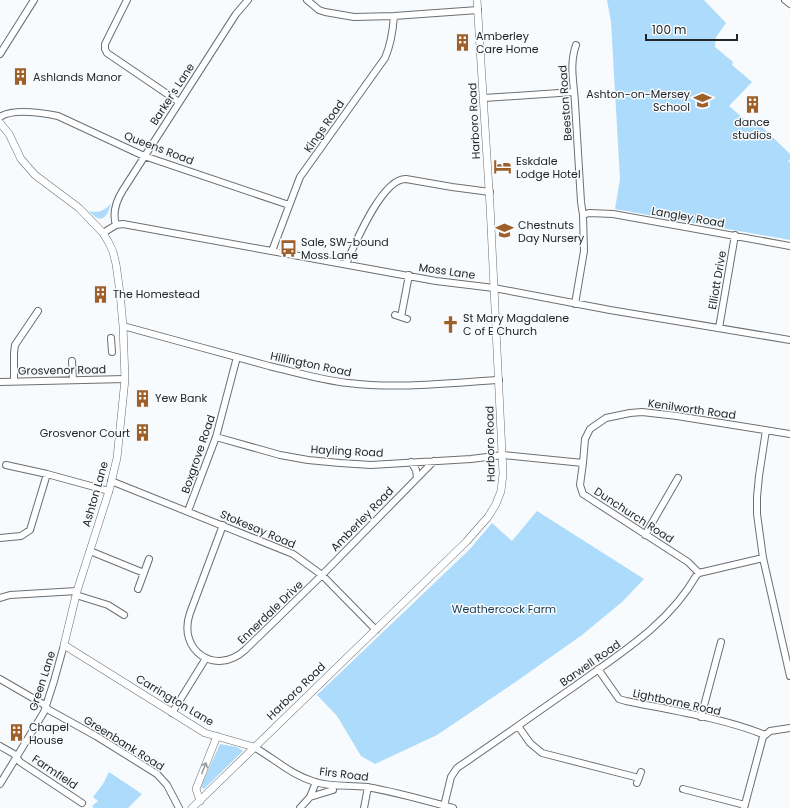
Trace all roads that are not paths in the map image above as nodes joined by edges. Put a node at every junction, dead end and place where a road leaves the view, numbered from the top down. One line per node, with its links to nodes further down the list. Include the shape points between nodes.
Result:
1 (34, 0): 12 (street)
2 (126, 0): 15 (street, via 105,44 107,53)
3 (237, 0): 7 (street)
4 (307, 0): 10 (street, via 319,10 335,15)
5 (477, 0): 9 (main road, Harboro Road)
6 (785, 0): 8 (street)
7 (246, 2): 15 (street, Barker's Lane)
8 (790, 4)
9 (478, 10): 10 (street); 14 (main road, Harboro Road)
10 (394, 16): 20 (street, Kings Road, via 392,37 385,58 300,177)
11 (576, 45): 13 (street, Beeston Road, via 572,61)
12 (0, 54)
13 (574, 92): 14 (street); 21 (street, Beeston Road)
14 (484, 98): 19 (main road, Harboro Road)
15 (178, 102): 18 (street, Barker's Lane)
16 (0, 117): 18 (street, Queens Road, via 28,113 58,116)
17 (1, 125): 23 (main road, Ashton Lane, via 9,134 21,159 35,175 79,208)
18 (144, 156): 20 (street, Queens Road); 22 (street, Barker's Lane, via 117,199 114,218)
19 (490, 192): 27 (street, via 402,179 390,187 369,215); 29 (main road, Harboro Road)
20 (289, 205): 26 (street, Kings Road)
21 (583, 215): 24 (street, Langley Road, via 613,214); 30 (street, Beeston Road, via 584,251)
22 (116, 225): 23 (street); 26 (street, Moss Lane, via 129,225)
23 (103, 233): 33 (main road, Ashton Lane, via 116,264)
24 (735, 236): 25 (street, Langley Road); 34 (street, Elliott Drive)
25 (790, 246)
26 (272, 251): 27 (street, Moss Lane)
27 (346, 264): 28 (street, Moss Lane)
28 (409, 276): 29 (street, Moss Lane); 32 (street)
29 (494, 288): 30 (street, Moss Lane); 42 (main road, Harboro Road)
30 (575, 304): 34 (street, Moss Lane)
31 (38, 311): 43 (street, via 15,345)
32 (401, 317)
33 (123, 326): 37 (main road, Ashton Lane); 38 (street, Hillington Road)
34 (719, 328): 36 (street, Moss Lane)
35 (111, 338): 37 (street, via 112,349)
36 (790, 340)
37 (123, 345): 40 (main road, Ashton Lane)
38 (237, 358): 42 (street, Hillington Road, via 318,378 379,386); 47 (street, Boxgrove Road)
39 (72, 361): 41 (street)
40 (124, 379): 41 (street, Grosvenor Road); 56 (main road, Ashton Lane, via 119,445)
41 (73, 380): 43 (street, Grosvenor Road)
42 (499, 380): 48 (main road, Harboro Road)
43 (14, 381): 44 (street, Grosvenor Road)
44 (0, 382)
45 (766, 430): 46 (street, Kenilworth Road); 51 (street, Kenilworth Road, via 666,414 630,413 606,418 590,428 585,439); 63 (street, via 757,497 759,534)
46 (790, 434)
47 (216, 437): 50 (street, Hayling Road, via 308,460 370,464); 58 (street, Boxgrove Road)
48 (503, 455): 49 (street, Hayling Road); 51 (street); 72 (main road, Harboro Road, via 501,491 488,517)
49 (434, 461): 50 (street, Hayling Road); 54 (street, Amberley Road)
50 (412, 462): 54 (street)
51 (583, 463): 60 (street, Dunchurch Road, via 580,485 583,494)
52 (6, 465): 53 (street)
53 (47, 474): 57 (street); 61 (street, via 30,530 21,536)
54 (417, 478): 67 (street, Amberley Road)
55 (678, 478): 60 (street)
56 (111, 481): 57 (main road, Ashton Lane); 58 (street, Stokesay Road)
57 (109, 491): 62 (main road, Ashton Lane)
58 (188, 511): 59 (street, Stokesay Road)
59 (223, 525): 67 (street, Stokesay Road, via 293,554); 75 (street, via 186,627 189,641)
60 (645, 534): 66 (street, Dunchurch Road, via 688,562)
61 (0, 538)
62 (90, 551): 65 (street); 69 (main road, Ashton Lane)
63 (764, 558): 66 (street); 77 (street)
64 (149, 559): 65 (street)
65 (144, 573): 68 (street)
66 (699, 573): 76 (street, Barwell Road, via 682,599 664,618 628,649)
67 (322, 575): 72 (street, Stokesay Road); 75 (street, Ennerdale Drive, via 241,654 226,661)
68 (138, 589)
69 (77, 593): 70 (street, via 10,595); 71 (street, via 108,605); 74 (main road, Ashton Lane)
70 (0, 598)
71 (124, 615)
72 (376, 630): 87 (main road, Harboro Road)
73 (721, 642): 81 (street)
74 (64, 645): 79 (street, Green Lane); 80 (main road, Carrington Lane)
75 (206, 658): 80 (street)
76 (598, 669): 81 (street, Lightborne Road, via 619,699); 82 (street, Barwell Road)
77 (790, 676)
78 (0, 679): 79 (street, Greenbank Road)
79 (46, 707): 88 (street, Green Lane); 100 (street, Greenbank Road, via 157,774 162,778)
80 (172, 713): 85 (main road, Carrington Lane, via 205,733)
81 (701, 717): 84 (street, Lightborne Road)
82 (518, 726): 89 (street, via 530,743 542,753); 98 (street, Barwell Road, via 454,770)
83 (790, 728): 84 (street, via 770,731)
84 (765, 735): 99 (street)
85 (217, 736): 87 (main road, Firs Road); 96 (main road, Carrington Lane, one-way to 85, via 196,789)
86 (0, 746): 88 (street, Farmfield)
87 (254, 747): 90 (street, Firs Road, via 290,772); 96 (main road, Harboro Road)
88 (17, 758): 91 (street, Green Lane); 97 (street, Farmfield)
89 (639, 778)
90 (316, 782): 92 (street, Firs Road); 95 (street)
91 (0, 784)
92 (368, 787): 98 (street, Firs Road); 103 (street)
93 (333, 790): 95 (street, Firs Road)
94 (683, 790): 99 (street)
95 (310, 797): 102 (street)
96 (200, 801): 101 (main road, Harboro Road)
97 (82, 803)
98 (444, 806): 104 (street, Firs Road)
99 (745, 806)
100 (179, 808)
101 (192, 808)
102 (300, 808)
103 (364, 808)
104 (453, 808)

